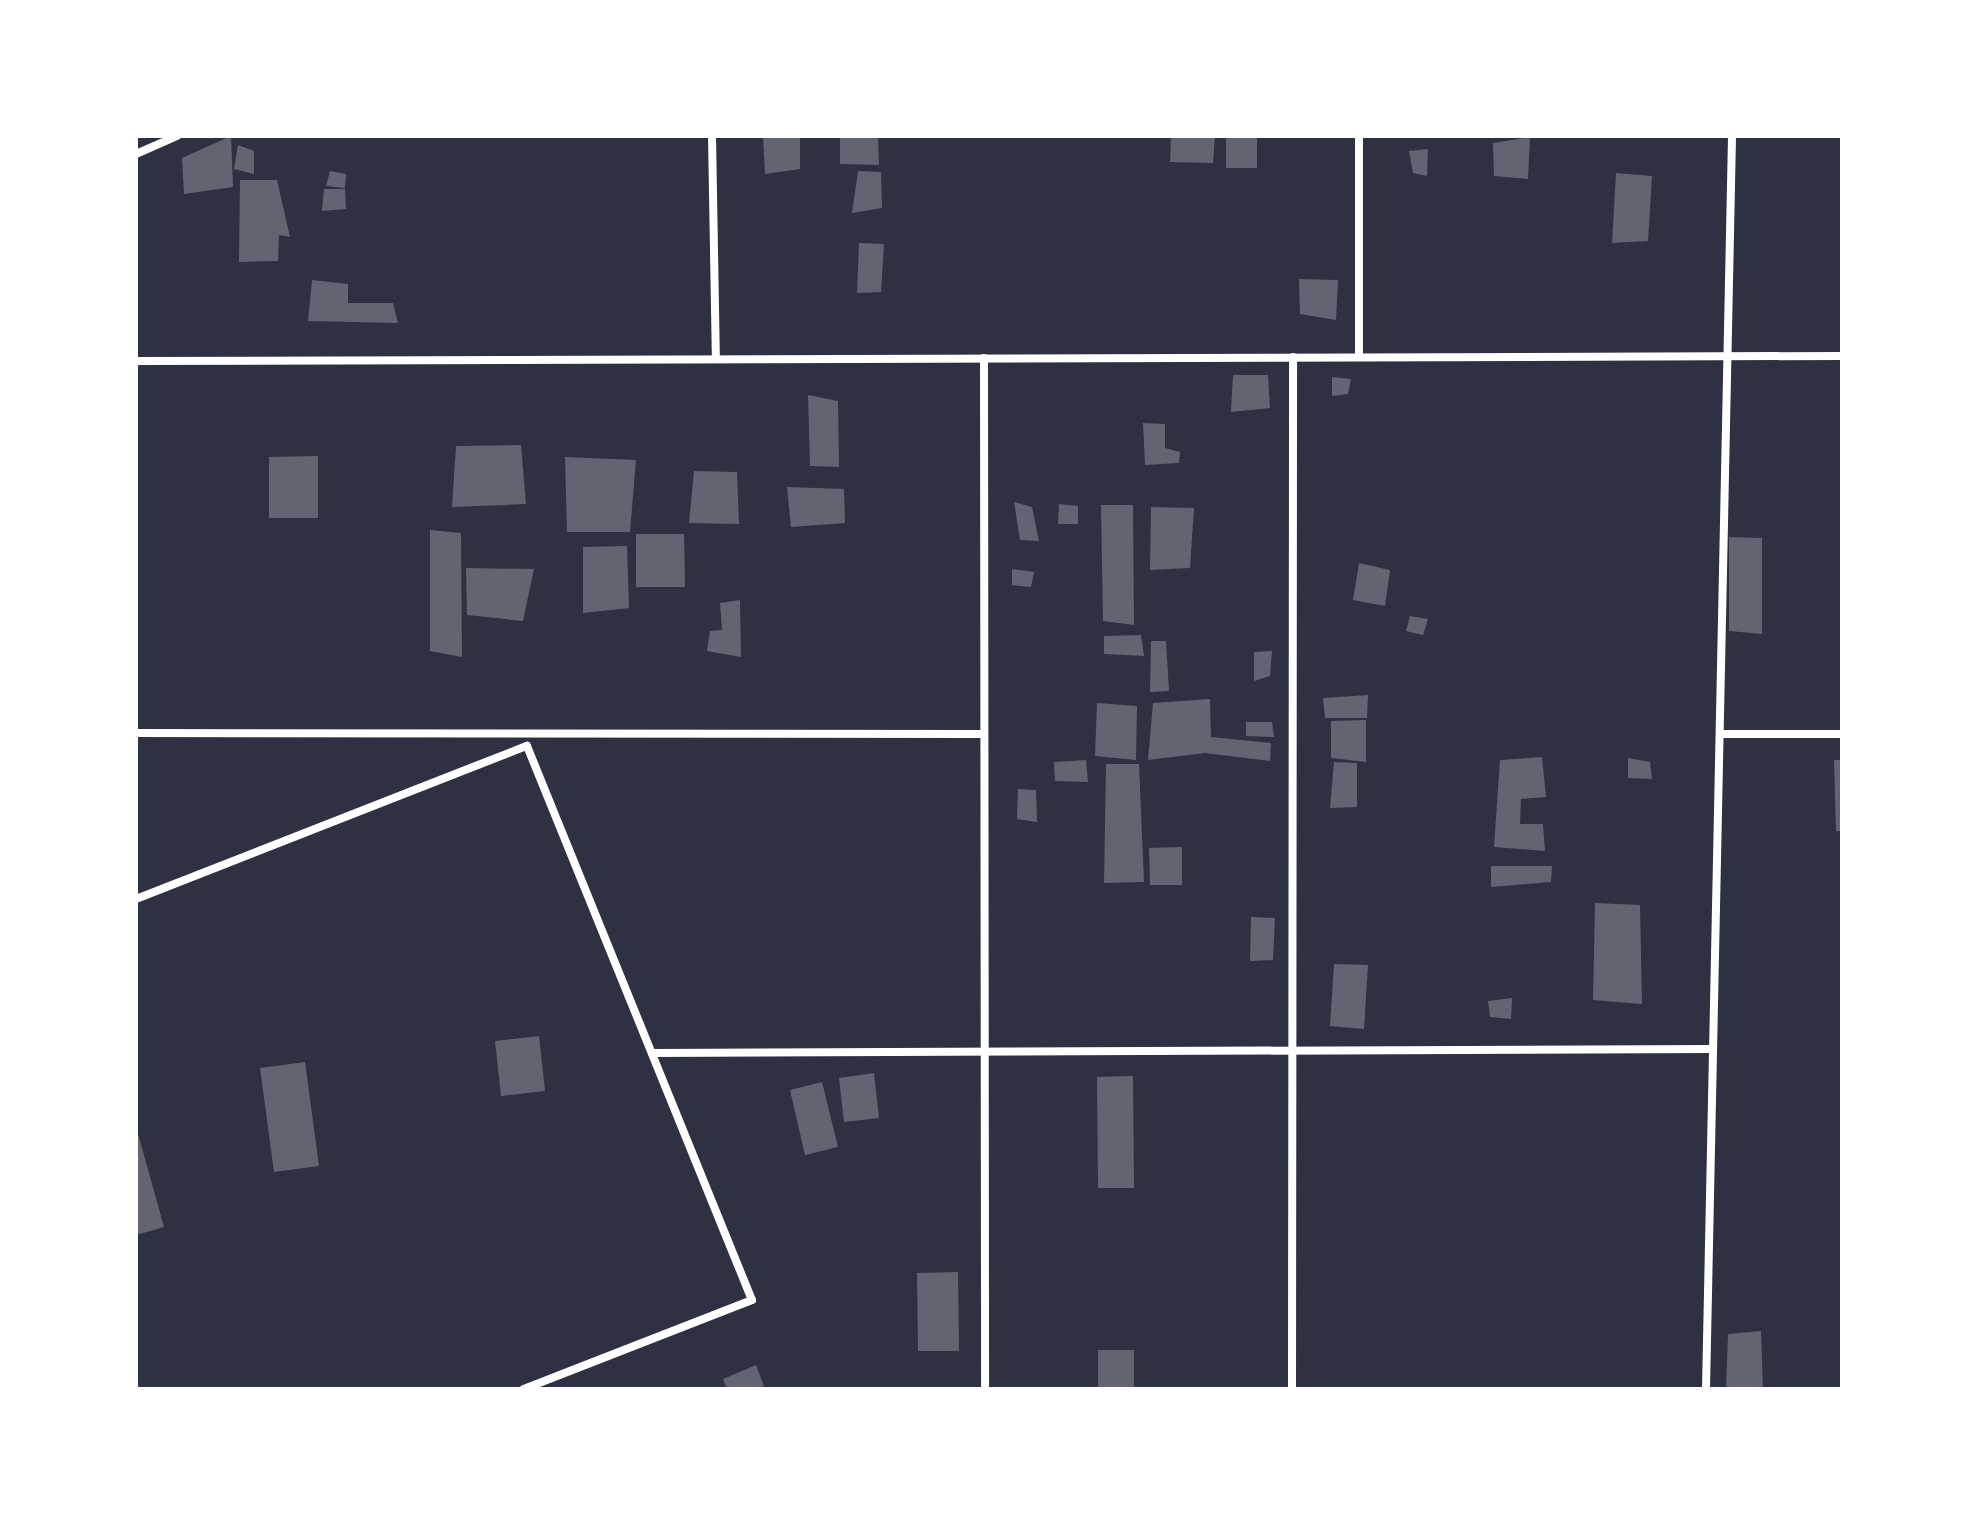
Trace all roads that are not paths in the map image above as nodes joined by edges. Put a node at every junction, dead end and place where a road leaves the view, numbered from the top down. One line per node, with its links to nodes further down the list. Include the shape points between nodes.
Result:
1 (177, 136): 5 (street)
2 (712, 136): 11 (street)
3 (1359, 136): 6 (street)
4 (1732, 136): 7 (street)
5 (136, 154)
6 (1359, 356): 7 (street); 9 (street)
7 (1727, 356): 8 (street); 15 (street)
8 (1842, 356)
9 (1293, 357): 10 (street); 19 (street)
10 (984, 358): 11 (street); 14 (street)
11 (716, 359): 12 (street)
12 (136, 361)
13 (136, 733): 14 (street)
14 (984, 734): 20 (street)
15 (1720, 734): 16 (street); 18 (street)
16 (1842, 734)
17 (136, 899): 21 (street, via 527,746)
18 (1713, 1049): 19 (street); 25 (street)
19 (1292, 1051): 20 (street); 24 (street)
20 (985, 1052): 21 (street); 23 (street)
21 (652, 1053): 22 (street, via 752,1300)
22 (524, 1389)
23 (985, 1389)
24 (1292, 1389)
25 (1706, 1389)

